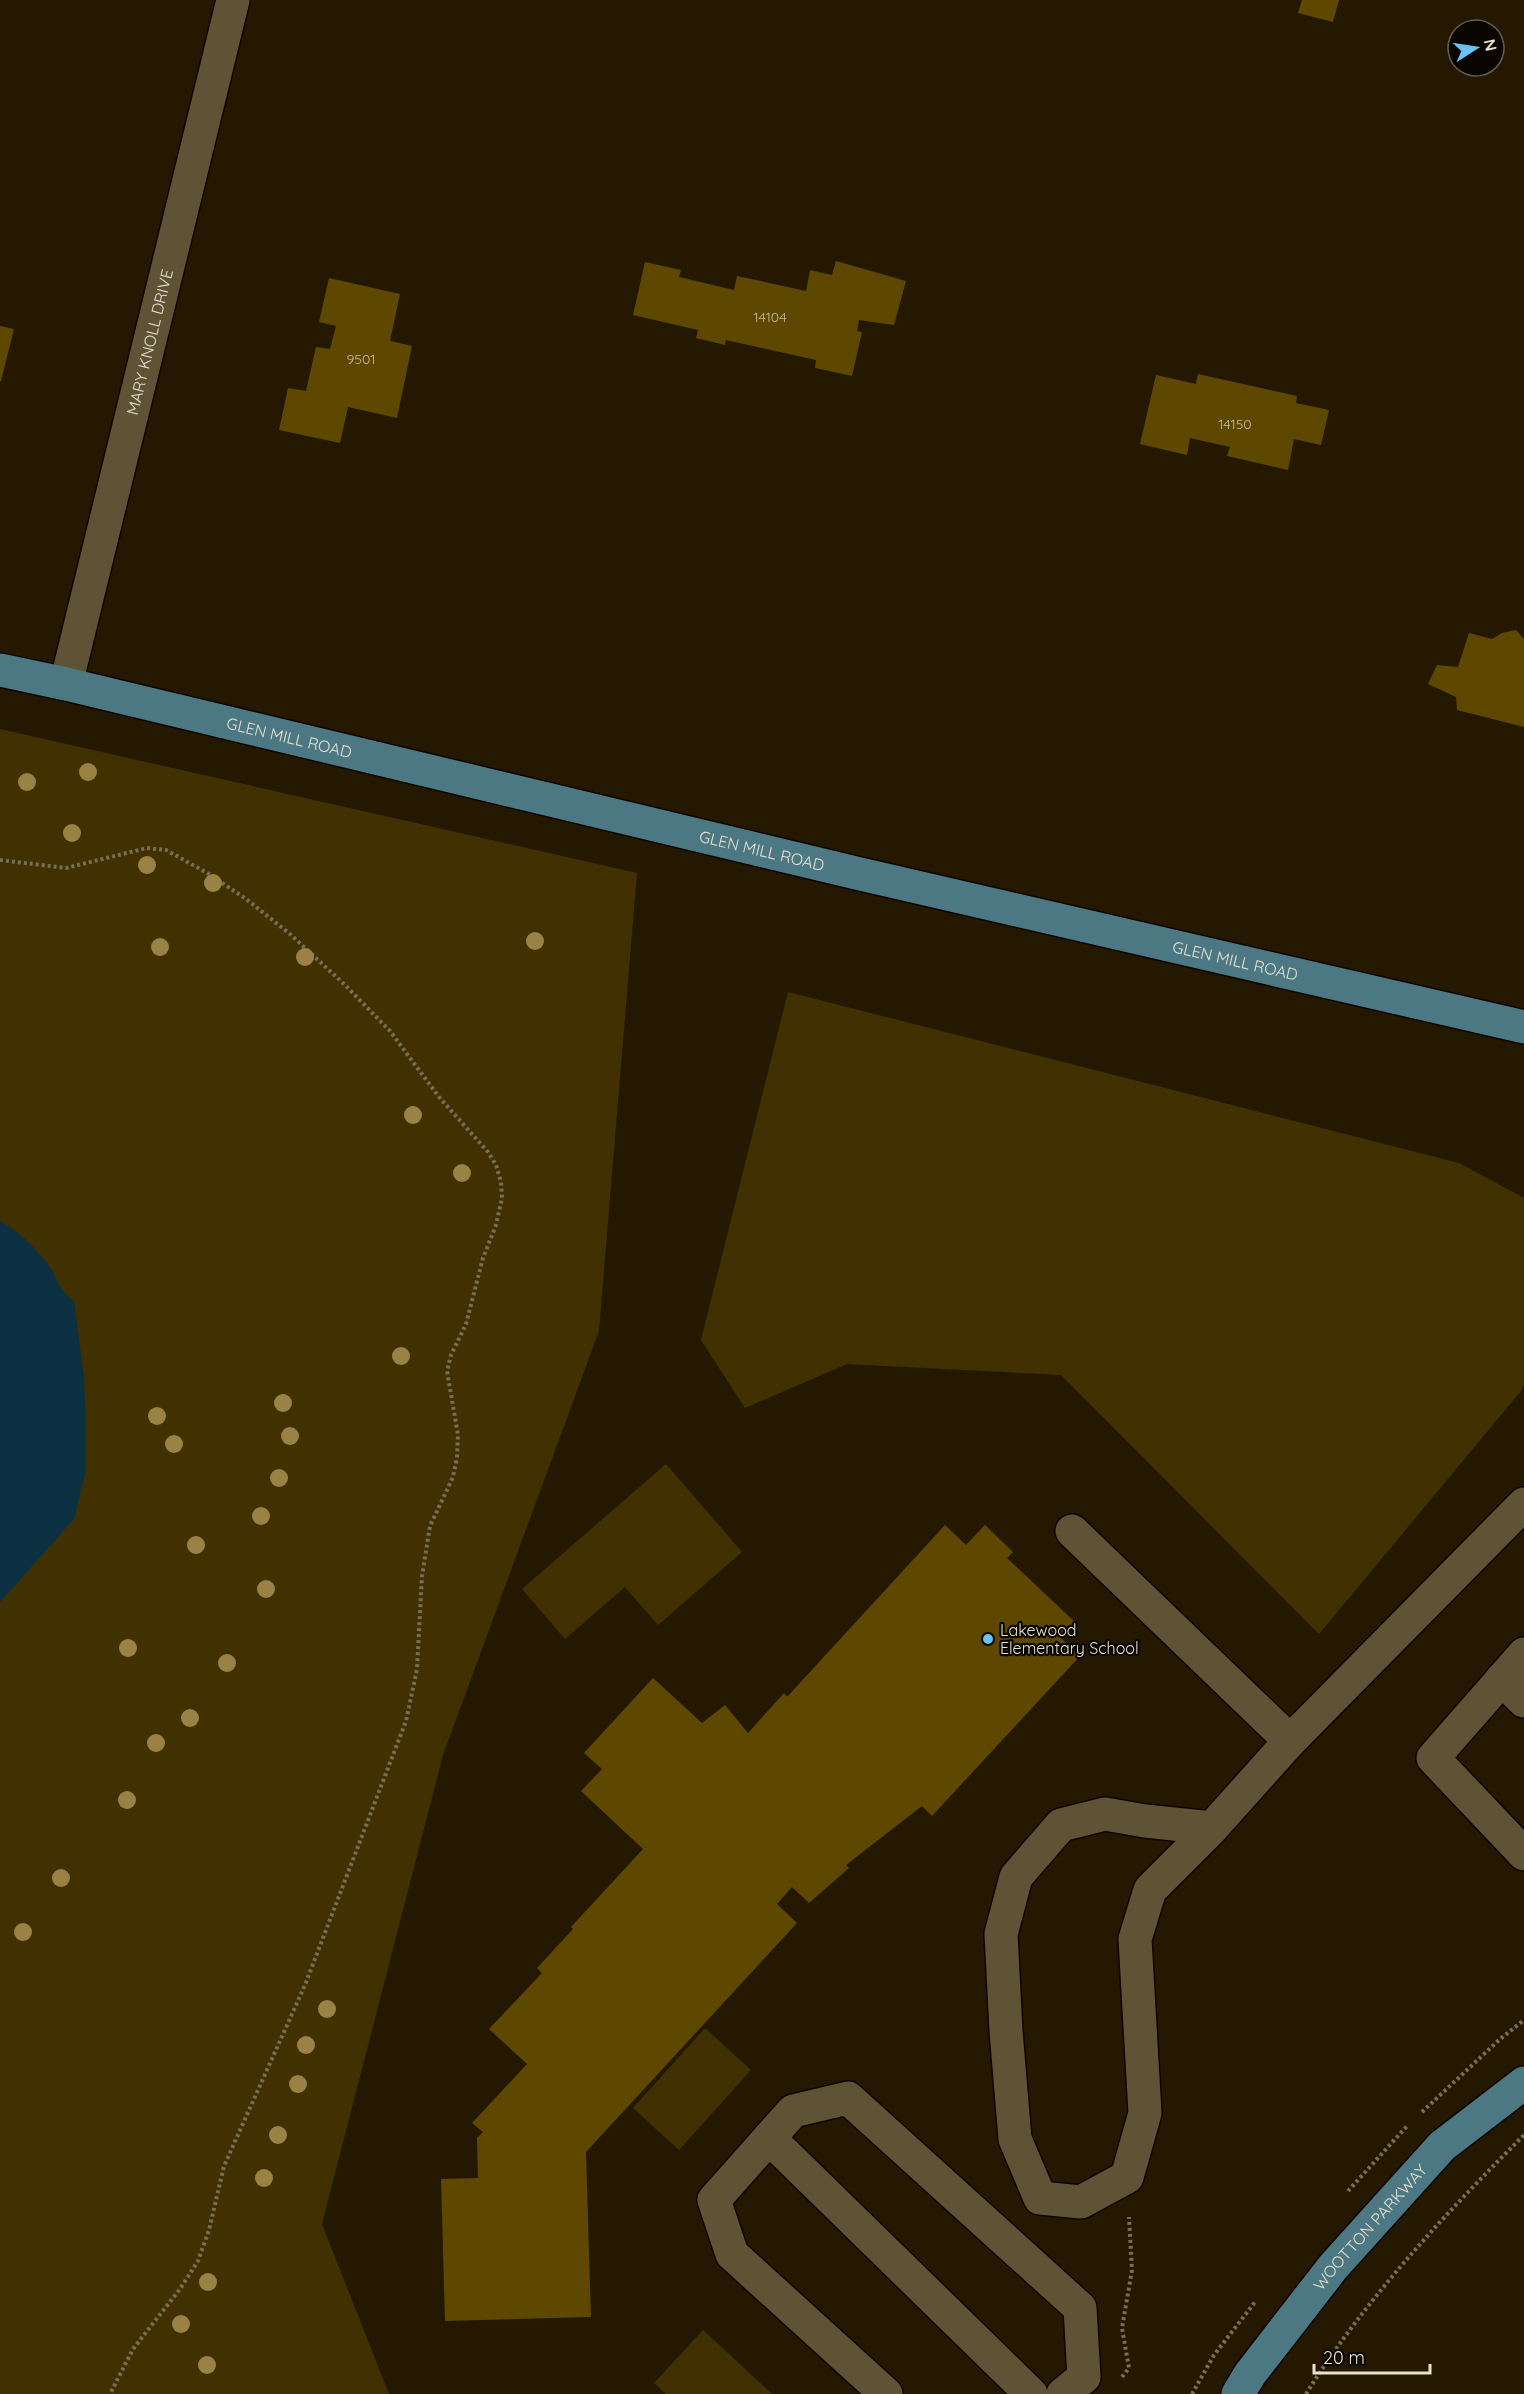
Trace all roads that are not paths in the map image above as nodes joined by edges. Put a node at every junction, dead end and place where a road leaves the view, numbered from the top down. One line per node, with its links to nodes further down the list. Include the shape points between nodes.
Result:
1 (233, 0): 3 (street, MARY KNOLL DRIVE)
2 (0, 670): 3 (main road, GLEN MILL ROAD)
3 (66, 684): 4 (main road, GLEN MILL ROAD)
4 (1524, 1027)
5 (1524, 1504): 9 (street)
6 (1072, 1531): 9 (street)
7 (1524, 1654): 8 (street)
8 (1513, 1690): 11 (street, via 1433,1758)
9 (1290, 1741): 10 (street)
10 (1212, 1828): 10 (street, via 1105,1814 1061,1825 1016,1877 1001,1934 1006,2031 1015,2139 1040,2198 1081,2202 1128,2177 1145,2113 1135,1939 1150,1890)
11 (1524, 1854)
12 (1524, 2083): 17 (main road, WOOTTON PARKWAY, via 1442,2146 1333,2267)
13 (769, 2138): 14 (street, via 714,2200 732,2254); 15 (street); 16 (street, via 793,2111 848,2098 1080,2308 1084,2377)
14 (886, 2394)
15 (1031, 2394)
16 (1063, 2394)
17 (1238, 2394)

